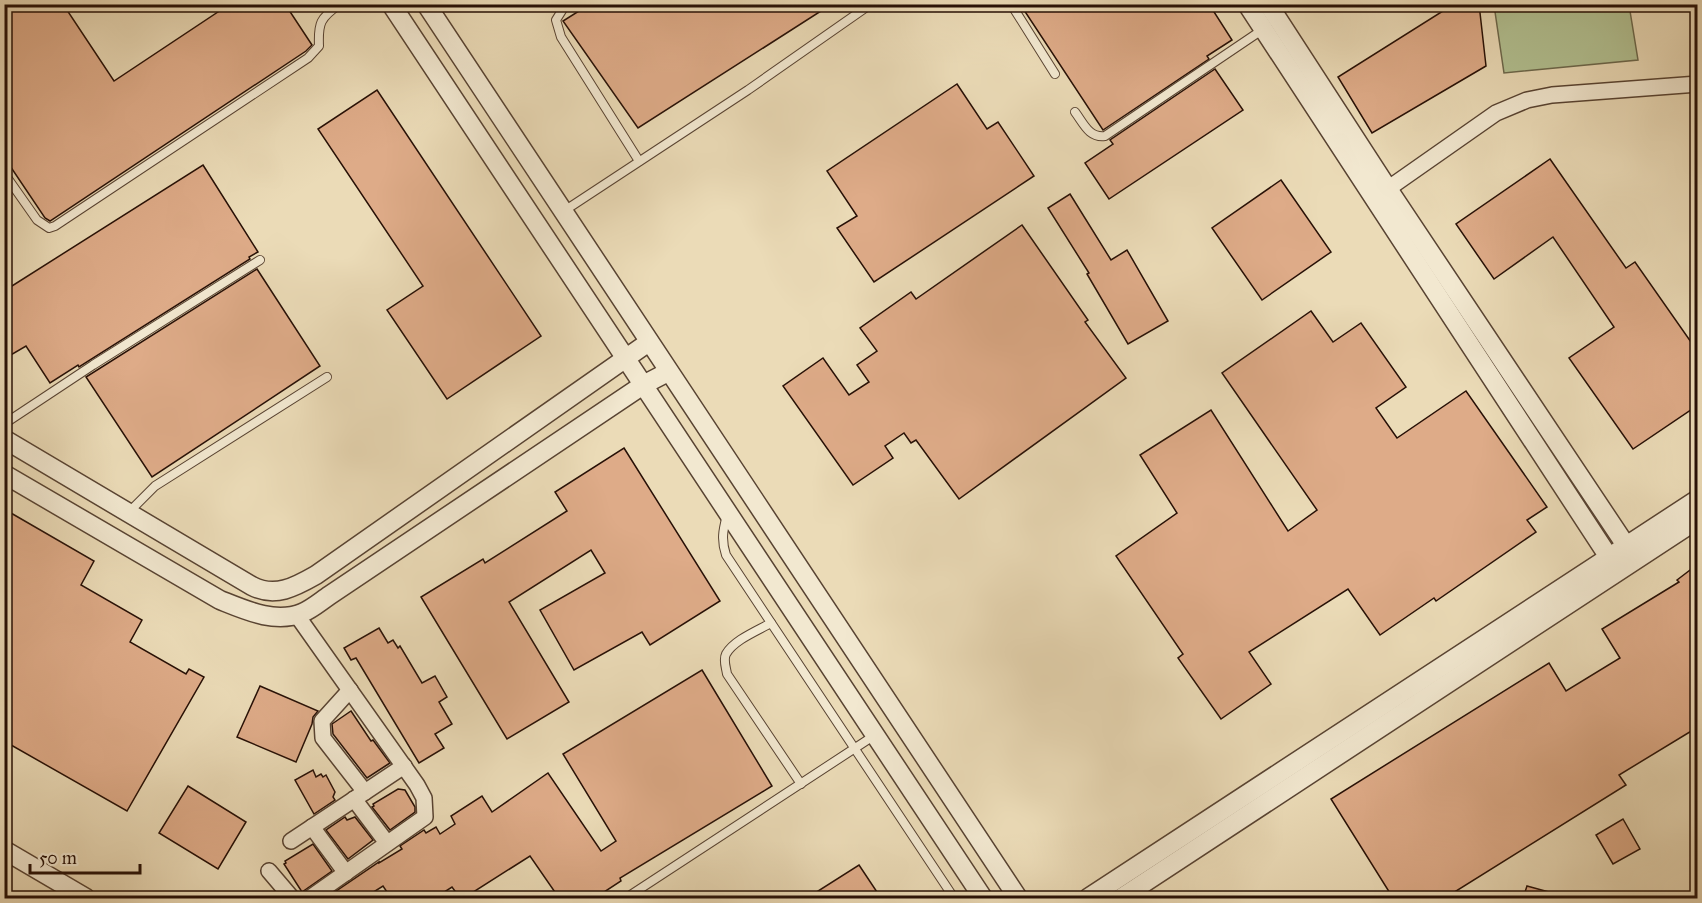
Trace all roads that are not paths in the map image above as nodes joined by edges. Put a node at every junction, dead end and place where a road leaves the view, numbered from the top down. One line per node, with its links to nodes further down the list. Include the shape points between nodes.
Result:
1 (340, 4): 14 (lane, via 322,19 319,46 309,58 55,226 48,228 37,220)
2 (391, 4): 19 (street)
3 (426, 4): 16 (street)
4 (566, 4): 13 (lane, via 556,20 561,37)
5 (872, 4): 13 (lane)
6 (1011, 4): 10 (lane)
7 (1247, 4): 9 (street)
8 (1268, 4): 15 (street)
9 (1263, 29): 12 (lane, via 1106,136 1091,135); 15 (street)
10 (1055, 74)
11 (1698, 84): 15 (street, via 1552,94 1527,100 1496,113)
12 (1075, 112)
13 (639, 161): 16 (lane)
14 (4, 173)
15 (1381, 193): 30 (street); 31 (street)
16 (563, 211): 18 (street)
17 (260, 260): 23 (lane)
18 (649, 342): 19 (street); 20 (street)
19 (626, 359): 22 (street); 32 (street, via 316,575)
20 (668, 372): 22 (street); 53 (street)
21 (327, 377): 27 (lane, via 155,486)
22 (643, 385): 28 (street); 33 (street, via 330,595 302,613)
23 (4, 424)
24 (4, 439): 27 (street)
25 (4, 474): 33 (street, via 220,600 248,612)
26 (1698, 499): 30 (street)
27 (129, 512): 32 (street, via 252,586)
28 (728, 514): 34 (lane, via 722,543 726,555); 36 (street)
29 (1698, 519): 30 (street)
30 (1631, 553): 31 (street)
31 (1614, 564): 54 (street); 55 (street)
32 (278, 591): 33 (street)
33 (290, 615): 35 (street)
34 (771, 623): 37 (lane); 39 (lane, via 737,643 726,653 724,662 727,674)
35 (350, 690): 38 (street); 40 (street, via 322,720 323,738)
36 (875, 735): 37 (lane); 52 (street)
37 (855, 748): 39 (lane); 51 (lane)
38 (404, 766): 40 (street); 43 (street, via 424,798 425,817)
39 (801, 784): 50 (lane)
40 (359, 796): 41 (street); 43 (street)
41 (312, 826): 42 (street); 46 (street)
42 (291, 841)
43 (387, 843): 46 (street)
44 (4, 850): 47 (street)
45 (269, 871): 48 (street)
46 (346, 873): 49 (street)
47 (86, 898)
48 (292, 898)
49 (310, 898)
50 (626, 898)
51 (954, 898)
52 (984, 898)
53 (1018, 898)
54 (1088, 898)
55 (1121, 898)

